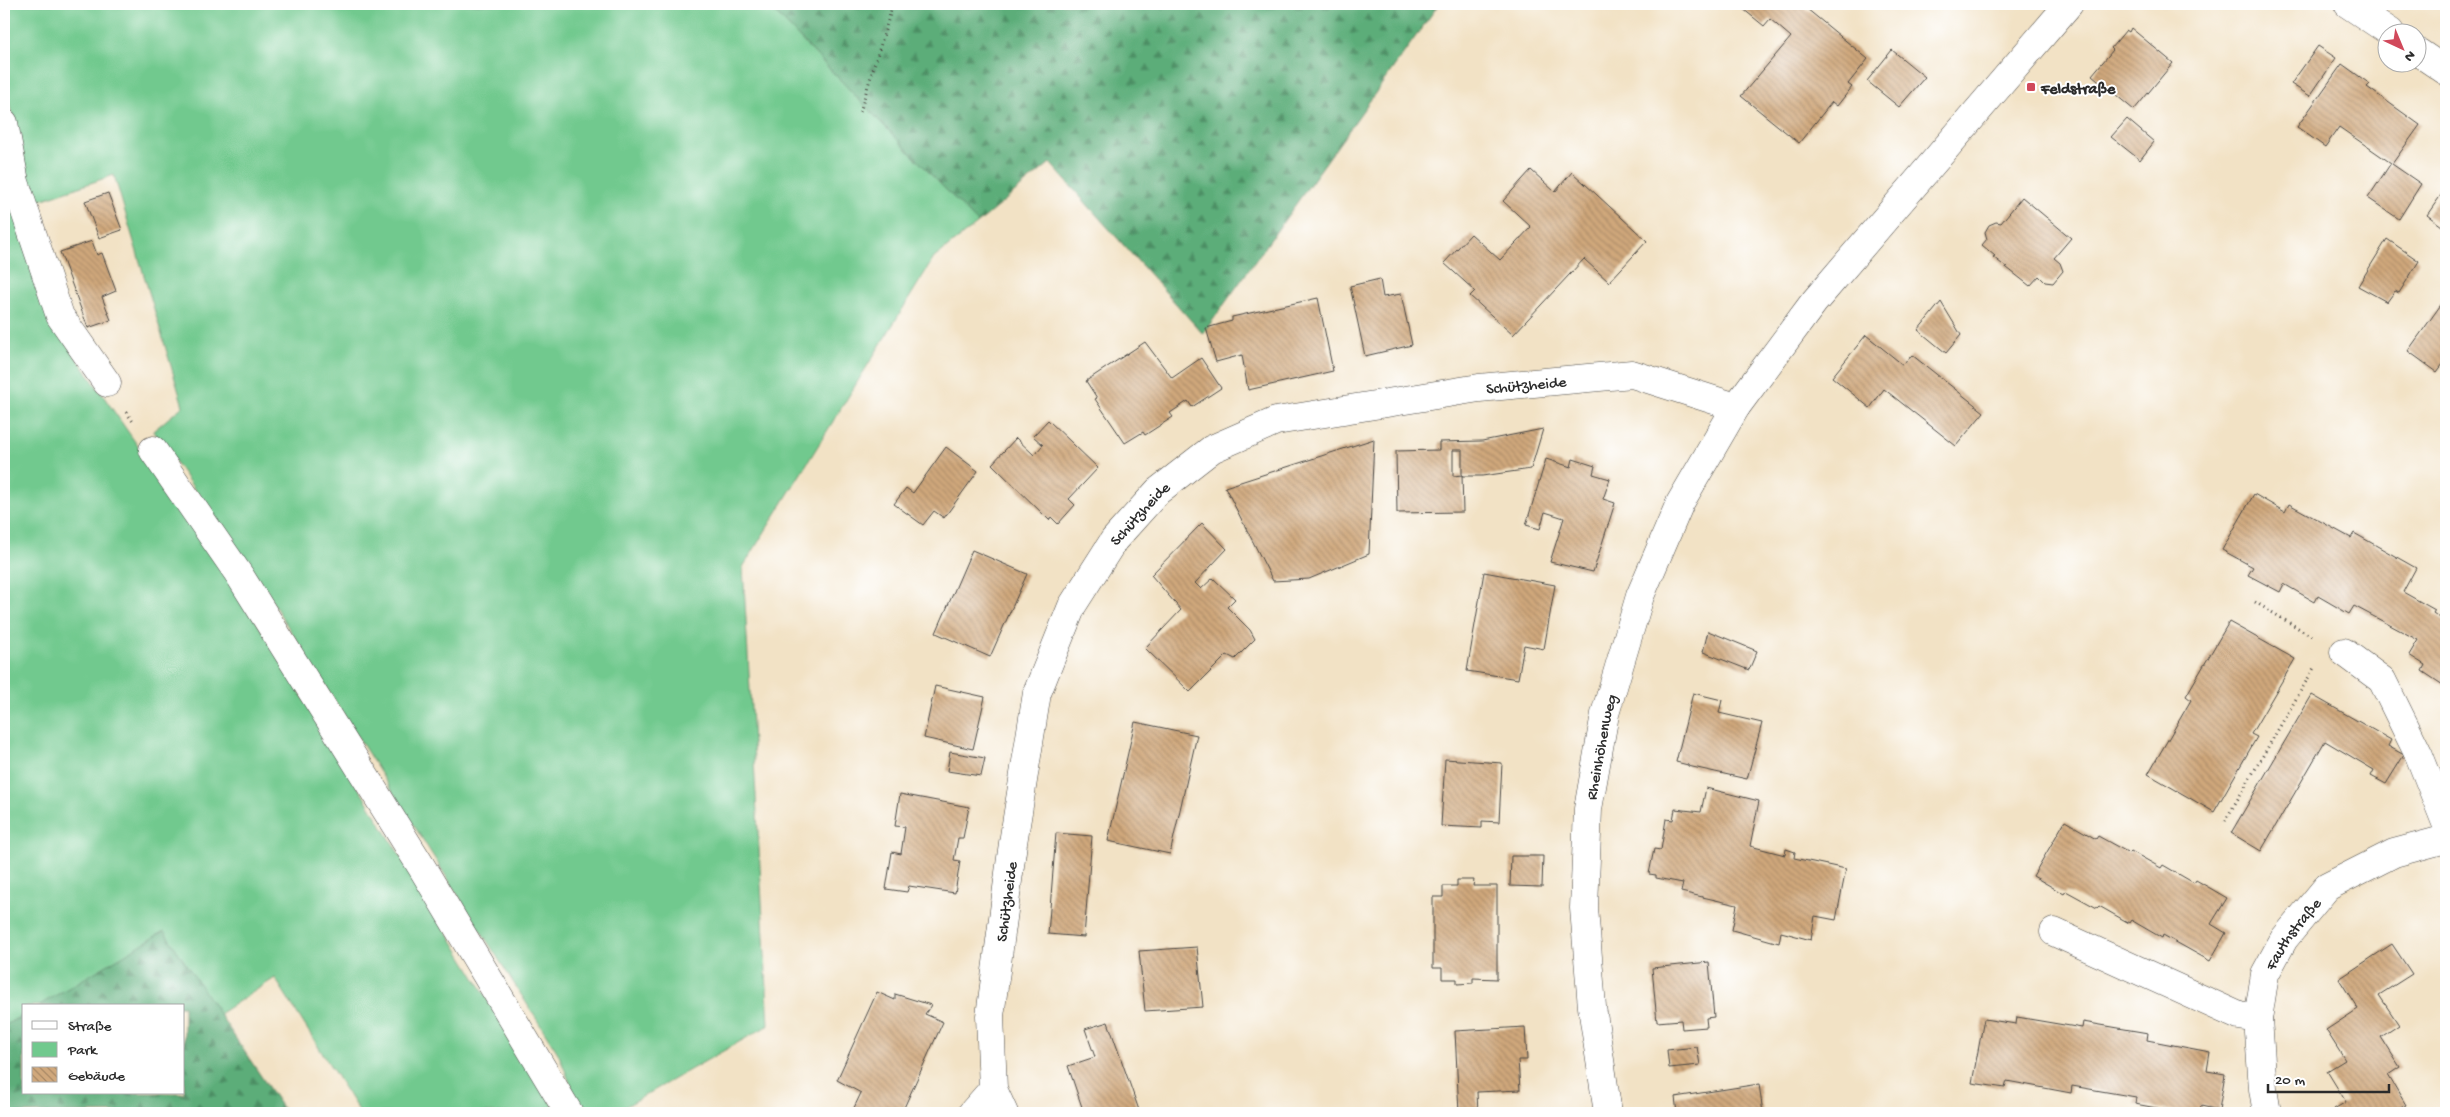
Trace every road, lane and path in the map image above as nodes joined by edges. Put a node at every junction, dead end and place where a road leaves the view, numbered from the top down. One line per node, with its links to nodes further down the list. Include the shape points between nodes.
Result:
1 (893, 4): 7 (path)
2 (2069, 4): 10 (street, via 1814,302)
3 (2348, 4): 4 (street)
4 (2378, 24)
5 (2428, 59): 6 (street)
6 (2446, 72)
7 (860, 112)
8 (4, 123): 9 (street, via 15,182 60,316)
9 (107, 383): 11 (path)
10 (1736, 407): 19 (street, Schützheide, via 1632,374 1479,388 1276,421 1212,449 1158,491 1114,540 1072,606 1037,693 990,1016); 22 (street, Rheinhöhenweg, via 1680,503 1640,596 1605,714 1588,809 1584,908 1592,1007)
11 (153, 450): 20 (street, via 240,576)
12 (2255, 602): 13 (path)
13 (2337, 649): 14 (path); 15 (street, via 2382,680 2419,755)
14 (2225, 821)
15 (2446, 823)
16 (2446, 839): 18 (street, Fauthstraße, via 2394,853 2326,887 2284,939 2273,960 2266,974)
17 (2054, 932): 18 (street, via 2239,1016)
18 (2258, 1019): 23 (street, Fauthstraße)
19 (998, 1101): 21 (street)
20 (569, 1113)
21 (972, 1113)
22 (1608, 1113)
23 (2267, 1113)

